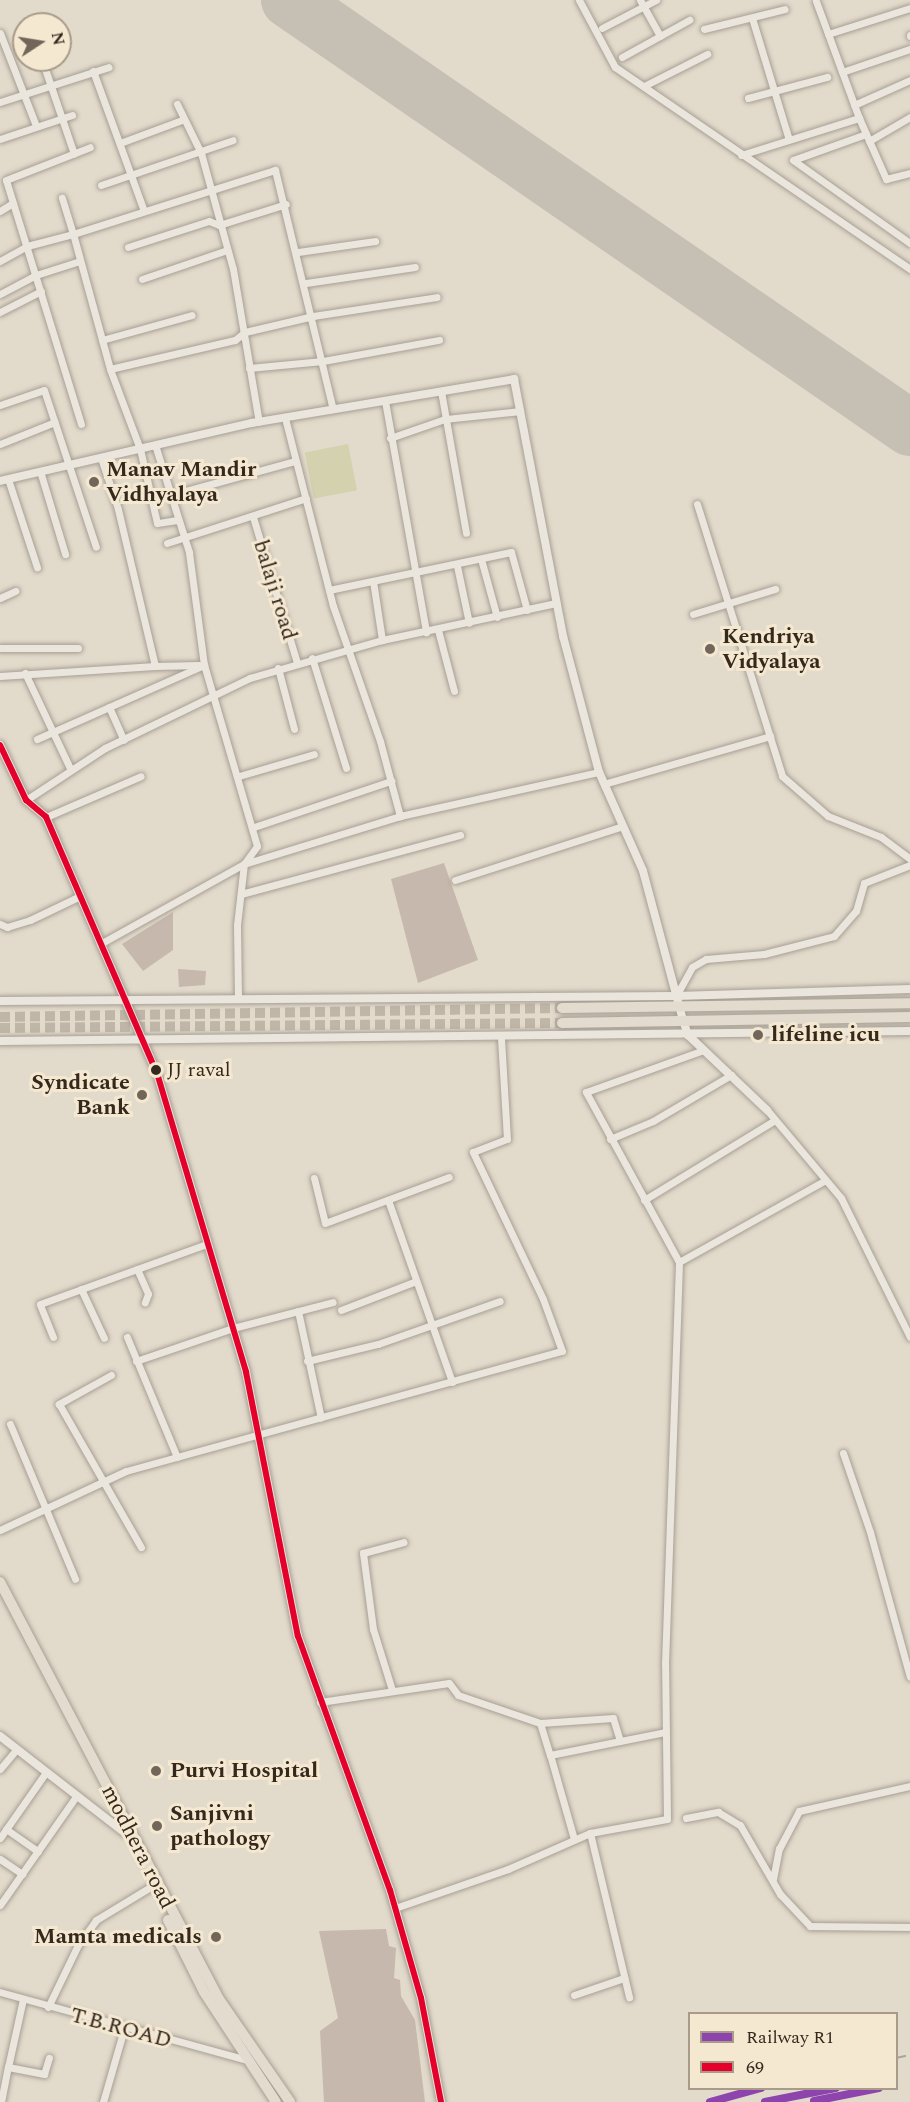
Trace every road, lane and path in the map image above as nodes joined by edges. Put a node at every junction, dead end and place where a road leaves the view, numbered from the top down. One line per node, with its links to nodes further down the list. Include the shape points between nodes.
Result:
1 (579, 0): 24 (street, via 615,67)
2 (656, 0): 4 (street)
3 (816, 0): 12 (street)
4 (642, 3): 9 (street); 13 (street)
5 (910, 8): 12 (street)
6 (785, 9): 7 (street)
7 (752, 18): 10 (street); 26 (street)
8 (689, 20): 13 (street)
9 (602, 28)
10 (704, 29)
11 (0, 33): 25 (street)
12 (828, 34): 20 (street)
13 (660, 36): 16 (street)
14 (910, 49): 20 (street)
15 (707, 54): 24 (street)
16 (622, 57)
17 (109, 67): 18 (street)
18 (93, 71): 23 (street); 41 (street)
19 (45, 72): 23 (street)
20 (842, 72): 30 (street)
21 (827, 77): 26 (street)
22 (910, 80): 30 (street)
23 (48, 84): 25 (street); 34 (street)
24 (644, 86): 45 (street)
25 (24, 91): 28 (street); 36 (street)
26 (774, 91): 27 (street); 40 (street)
27 (748, 98)
28 (0, 102)
29 (177, 104): 35 (street)
30 (854, 105): 33 (street)
31 (72, 115): 34 (street)
32 (910, 117): 37 (street)
33 (859, 118): 37 (street); 40 (street)
34 (61, 119): 36 (street); 44 (street)
35 (182, 120): 41 (street); 43 (street)
36 (36, 126): 38 (street)
37 (867, 137): 46 (street, via 886,179); 58 (street, via 793,160)
38 (0, 139)
39 (233, 140): 43 (street)
40 (789, 140): 45 (street)
41 (120, 143): 47 (street)
42 (90, 147): 44 (street)
43 (201, 153): 47 (street); 49 (street)
44 (74, 154): 51 (street, via 6,180)
45 (741, 155): 66 (street)
46 (910, 173)
47 (132, 175): 48 (street); 54 (street)
48 (101, 184)
49 (207, 189): 52 (street, via 275,170); 54 (street); 55 (street)
50 (62, 198): 56 (street)
51 (13, 203): 53 (street); 59 (street)
52 (286, 204): 55 (street); 62 (street)
53 (0, 211)
54 (144, 211): 56 (street)
55 (219, 225): 60 (street, via 209,221); 61 (street)
56 (73, 234): 59 (street); 64 (street)
57 (375, 241): 62 (street)
58 (910, 243)
59 (27, 246): 63 (street); 67 (street)
60 (128, 247)
61 (227, 250): 68 (street); 76 (street)
62 (298, 252): 69 (street)
63 (0, 261)
64 (80, 261): 67 (street); 77 (street)
65 (415, 267): 69 (street)
66 (910, 269)
67 (36, 275): 70 (street); 71 (street)
68 (142, 279)
69 (306, 283): 75 (street)
70 (41, 291): 73 (street); 91 (street)
71 (0, 294)
72 (437, 297): 75 (street)
73 (0, 312)
74 (192, 315): 77 (street)
75 (313, 316): 76 (street); 79 (street)
76 (245, 332): 80 (street); 81 (street, via 235,340)
77 (102, 340): 81 (street)
78 (439, 340): 79 (street)
79 (323, 361): 80 (street); 85 (street)
80 (249, 368): 90 (street)
81 (110, 369): 95 (street)
82 (441, 391): 83 (street); 86 (street, via 514,379); 88 (street)
83 (385, 401): 85 (street); 92 (street)
84 (0, 405): 89 (street, via 44,390)
85 (333, 409): 87 (street)
86 (520, 411): 88 (street); 121 (street)
87 (285, 418): 90 (street); 97 (street)
88 (445, 419): 92 (street); 106 (street)
89 (55, 422): 93 (street); 98 (street)
90 (259, 422): 94 (street)
91 (81, 424)
92 (390, 438): 114 (street)
93 (0, 444)
94 (155, 445): 95 (street); 101 (street)
95 (140, 449): 96 (street); 105 (street, via 157,523)
96 (100, 458): 98 (street); 135 (street, via 118,509)
97 (295, 460): 101 (street); 102 (street)
98 (69, 465): 99 (street); 109 (street)
99 (40, 471): 100 (street); 110 (street)
100 (4, 480): 113 (street)
101 (171, 495): 105 (street)
102 (306, 498): 104 (street); 117 (street)
103 (697, 504): 120 (street)
104 (253, 518): 107 (street); 133 (street, balaji road)
105 (177, 520): 107 (street)
106 (466, 533)
107 (183, 537): 108 (street); 134 (street, via 198,602)
108 (167, 543)
109 (96, 547)
110 (65, 554)
111 (482, 559): 112 (street); 122 (street, via 511,552); 124 (street)
112 (457, 566): 114 (street); 125 (street)
113 (37, 567)
114 (415, 571): 115 (street); 127 (street)
115 (373, 581): 117 (street); 128 (street)
116 (775, 589): 120 (street)
117 (329, 590): 131 (street)
118 (15, 591): 119 (street)
119 (0, 598)
120 (727, 600): 123 (street); 144 (street)
121 (556, 603): 122 (street); 151 (street)
122 (527, 610): 124 (street)
123 (693, 614)
124 (497, 617): 125 (street)
125 (469, 623): 126 (street)
126 (438, 630): 127 (street); 139 (street)
127 (426, 632): 128 (street)
128 (382, 640): 131 (street)
129 (0, 648): 130 (street)
130 (78, 648)
131 (348, 649): 132 (street); 154 (street)
132 (312, 658): 133 (street); 150 (street)
133 (297, 663): 136 (street)
134 (204, 665): 135 (street); 140 (street); 141 (street)
135 (155, 666): 137 (street)
136 (278, 668): 140 (street, via 250,678); 142 (street)
137 (25, 673): 138 (street); 143 (street)
138 (0, 675)
139 (454, 691)
140 (215, 698): 146 (street); 153 (street)
141 (109, 707): 143 (street); 146 (street)
142 (294, 729)
143 (53, 732): 145 (street); 149 (street)
144 (770, 736): 155 (street); 162 (street, via 782,776 828,816 881,837)
145 (37, 739)
146 (124, 740): 149 (street)
147 (0, 745): 156 (street)
148 (314, 754): 153 (street)
149 (70, 768): 156 (street)
150 (346, 768)
151 (599, 772): 155 (street); 157 (street)
152 (141, 776): 158 (street)
153 (239, 776): 160 (street)
154 (391, 781): 157 (street); 160 (street)
155 (604, 784): 159 (street)
156 (26, 800): 158 (street)
157 (400, 816): 163 (street)
158 (46, 817): 167 (street)
159 (623, 826): 165 (street); 171 (street, via 643,871)
160 (254, 827): 163 (street, via 257,846)
161 (460, 835): 166 (street)
162 (910, 859)
163 (244, 864): 166 (street); 169 (street)
164 (910, 865): 171 (street, via 864,883 856,911 834,936 764,954 706,959 692,967)
165 (454, 880)
166 (241, 894): 172 (street)
167 (80, 896): 168 (street, via 30,920 7,927); 169 (street)
168 (0, 924)
169 (100, 944): 173 (street)
170 (910, 989): 171 (street)
171 (676, 996): 175 (street); 177 (street)
172 (238, 997): 173 (street); 175 (street)
173 (123, 999): 174 (street); 187 (street)
174 (0, 1001)
175 (561, 1003): 177 (main road, via 577,1008)
176 (910, 1003): 177 (main road)
177 (680, 1009): 179 (street)
178 (910, 1017): 179 (main road)
179 (682, 1020): 180 (main road); 183 (street)
180 (577, 1022): 181 (main road); 184 (street)
181 (562, 1023)
182 (910, 1031): 183 (street)
183 (688, 1035): 184 (street); 188 (street)
184 (566, 1038): 185 (street)
185 (501, 1039): 187 (street); 217 (street, via 507,1139 473,1152 543,1299 562,1351)
186 (0, 1041): 187 (street)
187 (144, 1041): 198 (street)
188 (704, 1050): 189 (street); 192 (street, via 586,1092)
189 (731, 1075): 190 (street); 192 (street, via 653,1121)
190 (767, 1110): 191 (street)
191 (775, 1120): 195 (street); 197 (street)
192 (610, 1139): 197 (street)
193 (449, 1177): 196 (street)
194 (314, 1178): 196 (street, via 325,1223)
195 (826, 1180): 199 (street); 211 (street, via 841,1198)
196 (388, 1200): 201 (street)
197 (644, 1200): 199 (street)
198 (207, 1244): 200 (street); 209 (street)
199 (679, 1262): 235 (street)
200 (137, 1269): 202 (street); 204 (street, via 148,1294)
201 (416, 1281): 206 (street); 208 (street)
202 (81, 1289): 212 (street, via 40,1304); 213 (street)
203 (500, 1301): 208 (street)
204 (145, 1302)
205 (333, 1302): 207 (street)
206 (341, 1310)
207 (298, 1311): 209 (street); 215 (street)
208 (432, 1323): 215 (street, via 378,1344); 217 (street)
209 (233, 1328): 214 (street); 220 (street)
210 (127, 1337): 214 (street)
211 (910, 1337)
212 (53, 1338)
213 (104, 1338)
214 (136, 1361): 222 (street)
215 (307, 1361): 218 (street)
216 (111, 1376): 223 (street, via 59,1404)
217 (452, 1382): 218 (street)
218 (321, 1418): 220 (street)
219 (10, 1424): 224 (street)
220 (259, 1436): 222 (street); 233 (street, via 298,1636)
221 (843, 1453): 231 (street, via 870,1532)
222 (177, 1457): 223 (street)
223 (102, 1482): 224 (street); 227 (street)
224 (43, 1509): 225 (street); 228 (street)
225 (0, 1530)
226 (404, 1542): 232 (street, via 363,1553 373,1629)
227 (141, 1547)
228 (75, 1579)
229 (0, 1582): 271 (main road, modhera road, via 219,1999)
230 (0, 1598): 246 (main road)
231 (910, 1677)
232 (392, 1690): 233 (street); 234 (street, via 448,1683 458,1695)
233 (320, 1702): 256 (street)
234 (540, 1724): 237 (street, via 613,1718); 239 (street)
235 (665, 1732): 237 (street); 247 (street, via 668,1819)
236 (0, 1736): 238 (street)
237 (620, 1741): 239 (street)
238 (17, 1749): 240 (street); 241 (street)
239 (550, 1755): 249 (street)
240 (0, 1769)
241 (46, 1772): 243 (street); 245 (street)
242 (910, 1786): 253 (street, via 799,1811 779,1849)
243 (77, 1796): 246 (street); 250 (street)
244 (686, 1818): 253 (street, via 718,1812 740,1826)
245 (6, 1829): 248 (street); 250 (street)
246 (125, 1833): 254 (main road)
247 (590, 1833): 249 (street); 258 (street)
248 (0, 1838)
249 (574, 1839): 256 (street, via 508,1869)
250 (38, 1851): 252 (street)
251 (0, 1859): 252 (street)
252 (22, 1874): 255 (street)
253 (773, 1879): 257 (street, via 780,1894 810,1926)
254 (152, 1886): 263 (street, via 96,1920 78,1945); 266 (main road, via 204,1992)
255 (0, 1905)
256 (395, 1908): 272 (street, via 421,1998)
257 (910, 1927)
258 (624, 1978): 260 (street); 261 (street)
259 (0, 1992): 262 (street, T.B.ROAD)
260 (574, 1995)
261 (629, 1997)
262 (23, 1999): 263 (street, T.B.ROAD); 267 (street)
263 (48, 2007): 264 (street, T.B.ROAD)
264 (124, 2029): 266 (street, T.B.ROAD); 269 (street)
265 (49, 2058): 267 (street, via 44,2074)
266 (244, 2059): 270 (main road)
267 (8, 2067): 268 (street)
268 (1, 2102)
269 (103, 2102)
270 (276, 2102)
271 (290, 2102)
272 (441, 2102)

